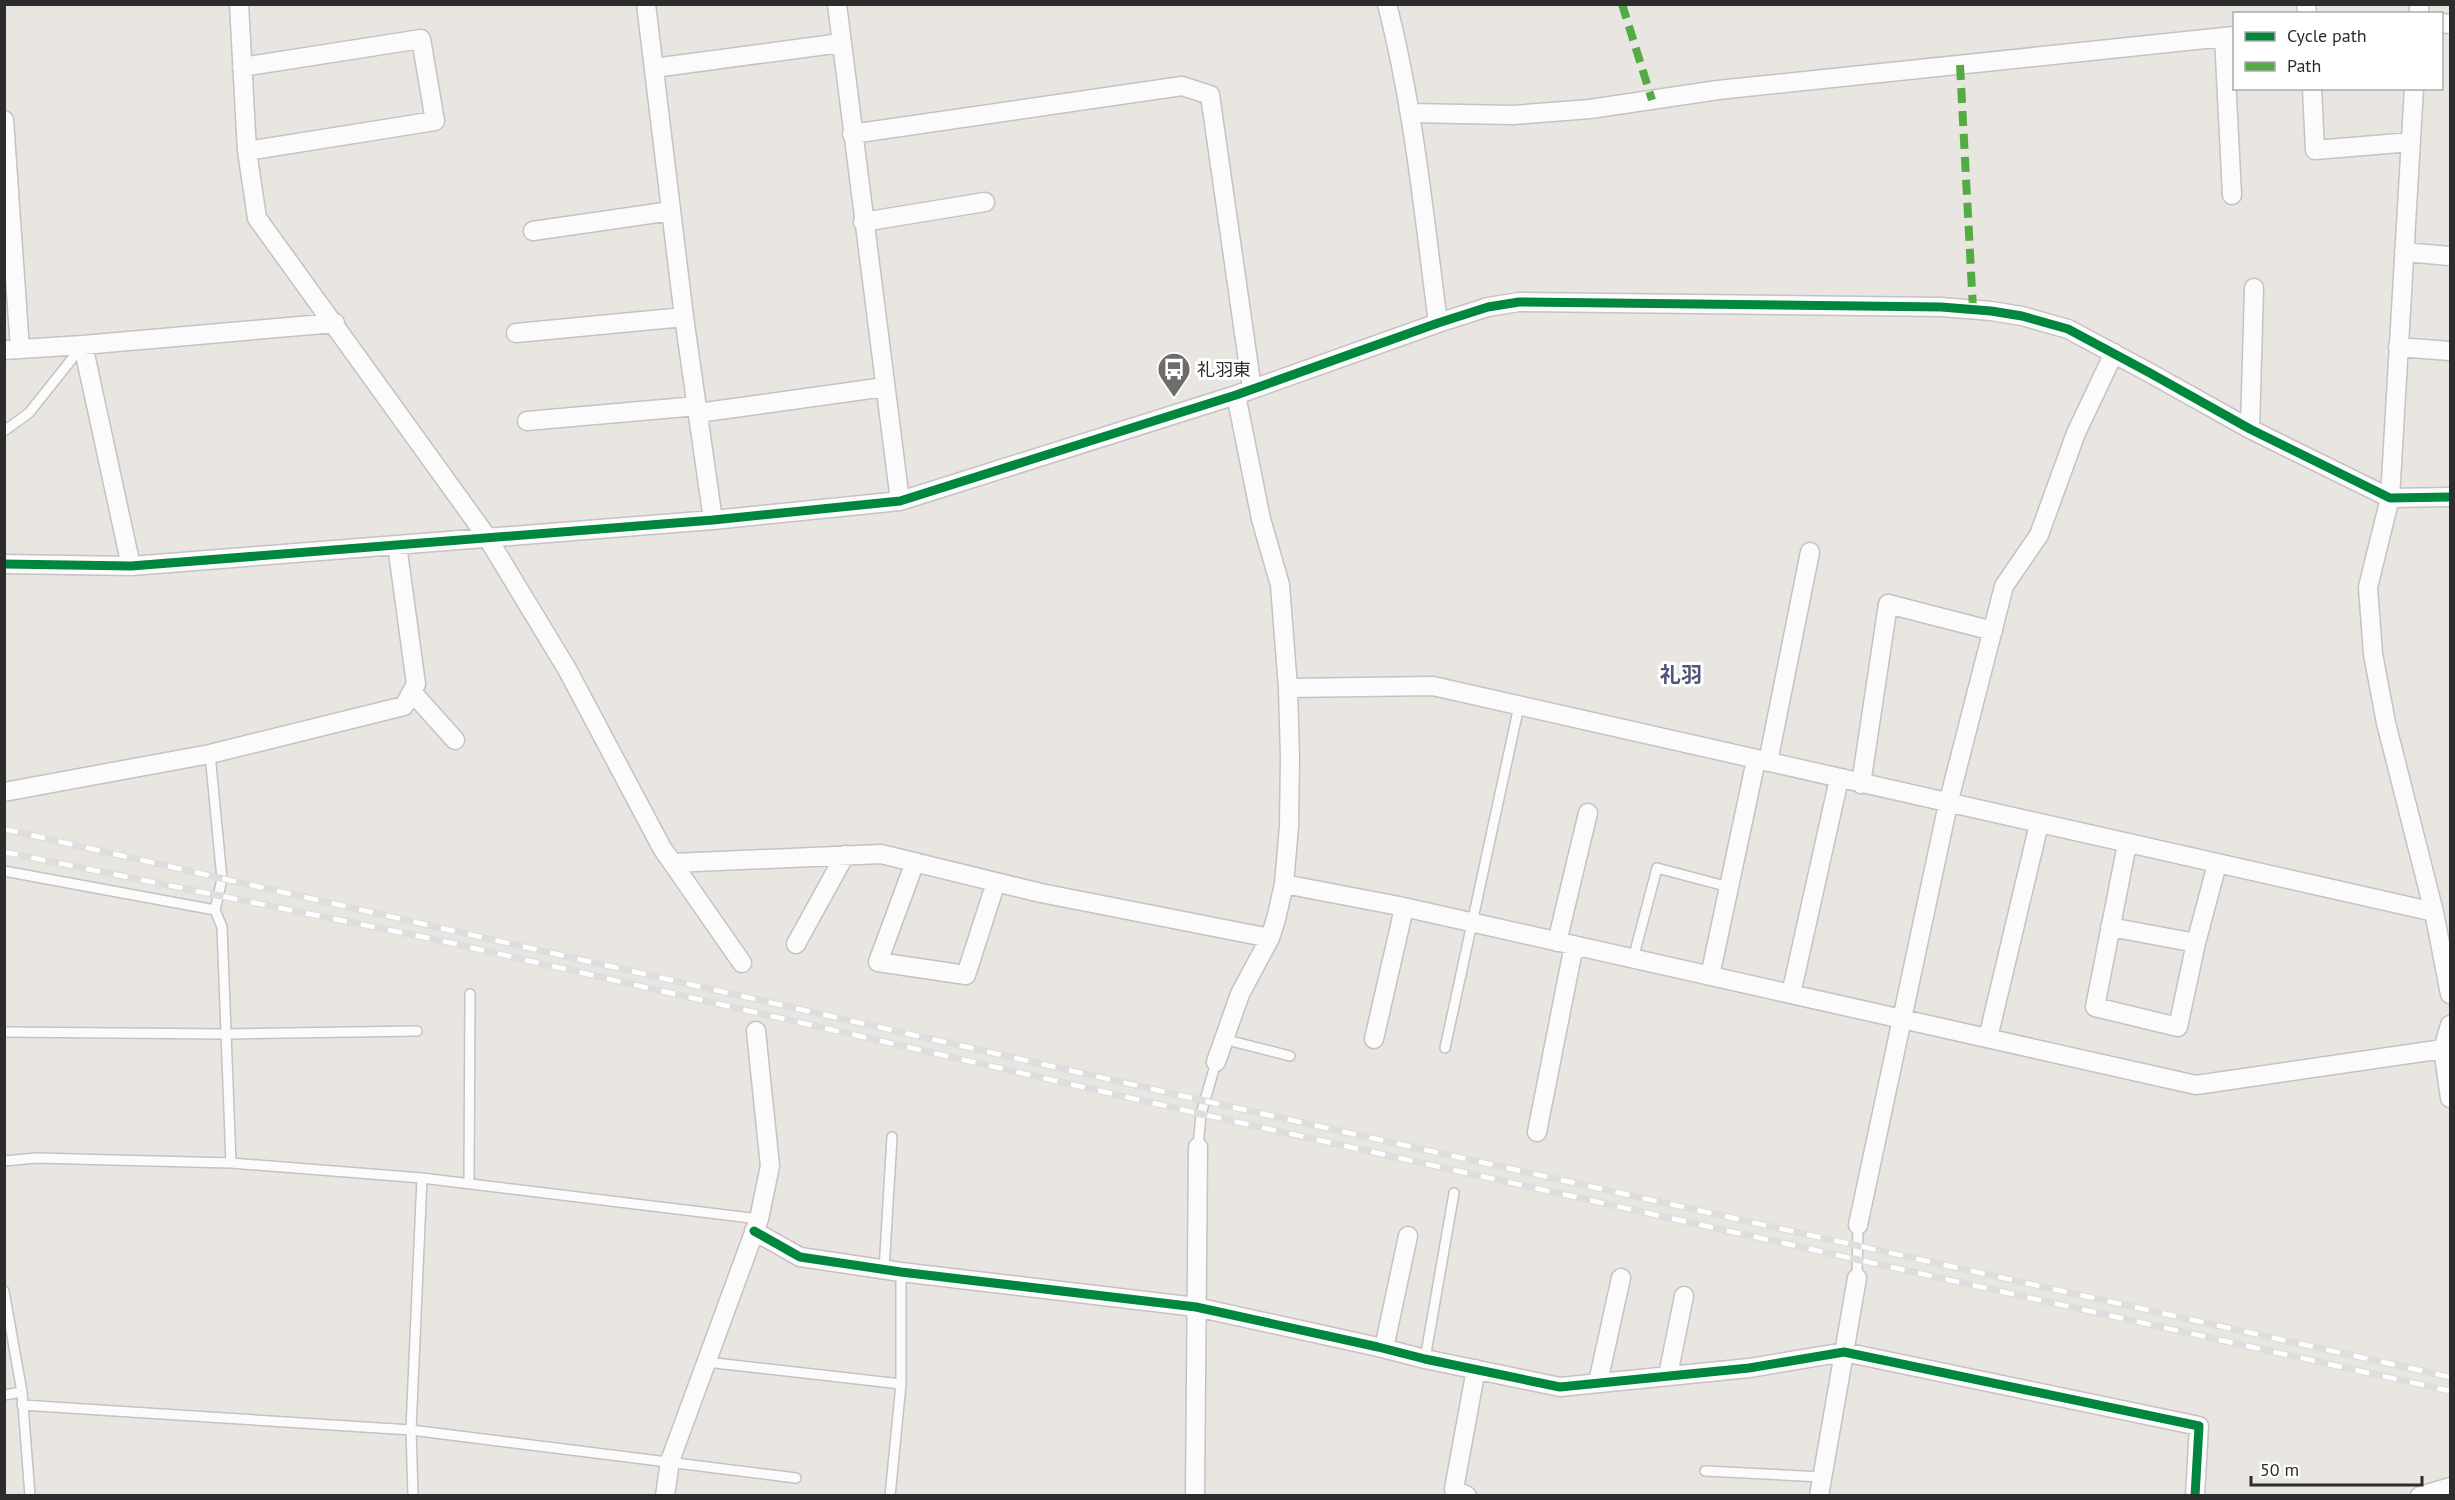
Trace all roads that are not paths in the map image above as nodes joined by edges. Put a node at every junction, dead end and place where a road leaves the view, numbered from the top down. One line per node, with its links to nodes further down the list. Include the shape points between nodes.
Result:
1 (239, 4): 7 (street)
2 (646, 4): 8 (street)
3 (837, 4): 6 (street)
4 (1387, 4): 11 (street)
5 (2229, 37): 11 (street, via 1718,90 1590,109 1513,115); 16 (street)
6 (841, 43): 8 (street); 13 (street)
7 (242, 67): 15 (street); 15 (street, via 421,39 435,121)
8 (654, 68): 18 (street)
9 (2312, 90): 14 (street, via 2315,150)
10 (2414, 90): 14 (street)
11 (1410, 113): 26 (street)
12 (4, 120): 30 (street)
13 (852, 134): 19 (street); 34 (street, via 1182,86 1210,95)
14 (2411, 142): 21 (street)
15 (247, 151): 25 (street, via 257,218)
16 (2232, 195)
17 (984, 202): 19 (street)
18 (671, 211): 20 (street); 24 (street)
19 (863, 222): 33 (street)
20 (533, 231)
21 (2404, 252): 22 (street); 29 (street)
22 (2451, 256)
23 (2254, 288): 37 (street)
24 (684, 317): 27 (street); 35 (street)
25 (334, 322): 28 (street); 43 (street)
26 (1438, 323): 32 (street, via 1519,302 1941,307 2022,316 2068,330); 34 (street)
27 (516, 333)
28 (83, 345): 30 (street); 38 (lane, via 29,413); 47 (street)
29 (2398, 347): 31 (street); 40 (street)
30 (12, 350)
31 (2451, 351)
32 (2114, 353): 37 (street); 48 (street, via 2076,433 2039,535 2004,586)
33 (885, 387): 35 (street); 41 (street)
34 (1244, 392): 41 (street); 49 (street, via 1260,519 1280,585)
35 (697, 409): 36 (street); 42 (street)
36 (527, 421)
37 (2250, 429): 40 (street)
38 (4, 431)
39 (2451, 497): 40 (street)
40 (2390, 498): 72 (street, via 2368,587 2373,654 2386,723)
41 (900, 501): 42 (street)
42 (713, 520): 43 (street)
43 (487, 537): 44 (street); 64 (street, via 567,669)
44 (397, 545): 47 (street); 50 (street, via 416,684)
45 (1810, 552): 54 (street)
46 (4, 564): 47 (street)
47 (131, 566)
48 (1993, 631): 56 (street, via 1888,604); 58 (street)
49 (1288, 688): 51 (street, via 1432,686); 68 (street, via 1289,826)
50 (412, 692): 52 (street); 53 (street, via 404,706)
51 (1519, 706): 54 (street); 73 (lane)
52 (455, 740)
53 (210, 754): 57 (street); 71 (lane, via 222,879)
54 (1762, 761): 55 (street); 69 (street)
55 (1839, 779): 56 (street); 83 (street)
56 (1861, 784): 58 (street)
57 (4, 792)
58 (1948, 804): 60 (street); 85 (street)
59 (1588, 813): 78 (street)
60 (2039, 824): 61 (street); 91 (street)
61 (2127, 844): 65 (street); 74 (street)
62 (845, 855): 63 (street, via 881,854); 64 (street); 77 (street)
63 (915, 862): 67 (street); 67 (street, via 878,962 966,975)
64 (673, 863): 80 (street)
65 (2217, 864): 72 (street); 76 (street)
66 (4, 871): 71 (lane)
67 (996, 882): 75 (street)
68 (1284, 884): 70 (street); 75 (street)
69 (1729, 887): 79 (lane, via 1658,868); 81 (street)
70 (1404, 908): 73 (street); 93 (street)
71 (215, 910): 90 (lane, via 222,927)
72 (2434, 912): 84 (street)
73 (1472, 923): 78 (street); 94 (lane)
74 (2110, 927): 76 (street); 76 (street, via 2095,1007 2178,1027)
75 (1270, 938): 92 (street, via 1240,994)
76 (2196, 943)
77 (796, 944)
78 (1566, 944): 79 (street); 99 (street)
79 (1633, 959): 81 (street)
80 (742, 963)
81 (1710, 976): 83 (street)
82 (470, 994): 105 (lane)
83 (1791, 994): 85 (street)
84 (2451, 994)
85 (1903, 1019): 91 (street); 108 (street)
86 (2451, 1025): 95 (street)
87 (417, 1031): 90 (lane)
88 (756, 1031): 107 (street, via 770,1166)
89 (4, 1032): 90 (lane)
90 (226, 1034): 103 (lane)
91 (1988, 1038): 95 (street, via 2196,1085)
92 (1223, 1039): 96 (lane); 97 (street)
93 (1374, 1039)
94 (1445, 1048)
95 (2443, 1049): 98 (street)
96 (1290, 1056)
97 (1216, 1062): 101 (lane, via 1201,1114)
98 (2451, 1098)
99 (1537, 1132)
100 (892, 1137): 110 (lane)
101 (1198, 1147): 115 (street)
102 (4, 1161): 103 (lane, via 36,1158)
103 (231, 1163): 104 (lane)
104 (422, 1178): 105 (lane); 127 (lane)
105 (469, 1182): 107 (lane)
106 (1454, 1193): 118 (lane)
107 (757, 1225): 110 (street, via 800,1257); 119 (street)
108 (1858, 1225): 112 (lane)
109 (1408, 1236): 116 (street)
110 (893, 1271): 115 (street); 123 (lane)
111 (1621, 1278): 122 (street)
112 (1857, 1278): 117 (street)
113 (4, 1291): 124 (lane)
114 (1684, 1296): 121 (street)
115 (1196, 1307): 116 (street); 136 (street)
116 (1384, 1348): 118 (street)
117 (1844, 1352): 121 (street, via 1749,1368); 130 (street); 139 (street, via 2199,1426)
118 (1425, 1359): 120 (street)
119 (706, 1362): 123 (lane); 128 (street)
120 (1476, 1370): 122 (street, via 1560,1387); 137 (street, via 1454,1489)
121 (1668, 1375): 122 (street)
122 (1598, 1382)
123 (901, 1384): 135 (lane)
124 (22, 1392): 125 (lane); 126 (lane)
125 (4, 1395)
126 (22, 1404): 127 (lane); 132 (lane)
127 (411, 1430): 128 (lane); 133 (lane)
128 (670, 1461): 131 (lane); 134 (street)
129 (1705, 1471): 130 (lane)
130 (1822, 1477): 138 (street)
131 (796, 1478)
132 (30, 1496)
133 (413, 1496)
134 (665, 1496)
135 (890, 1496)
136 (1195, 1496)
137 (1467, 1496)
138 (1819, 1496)
139 (2195, 1496)

